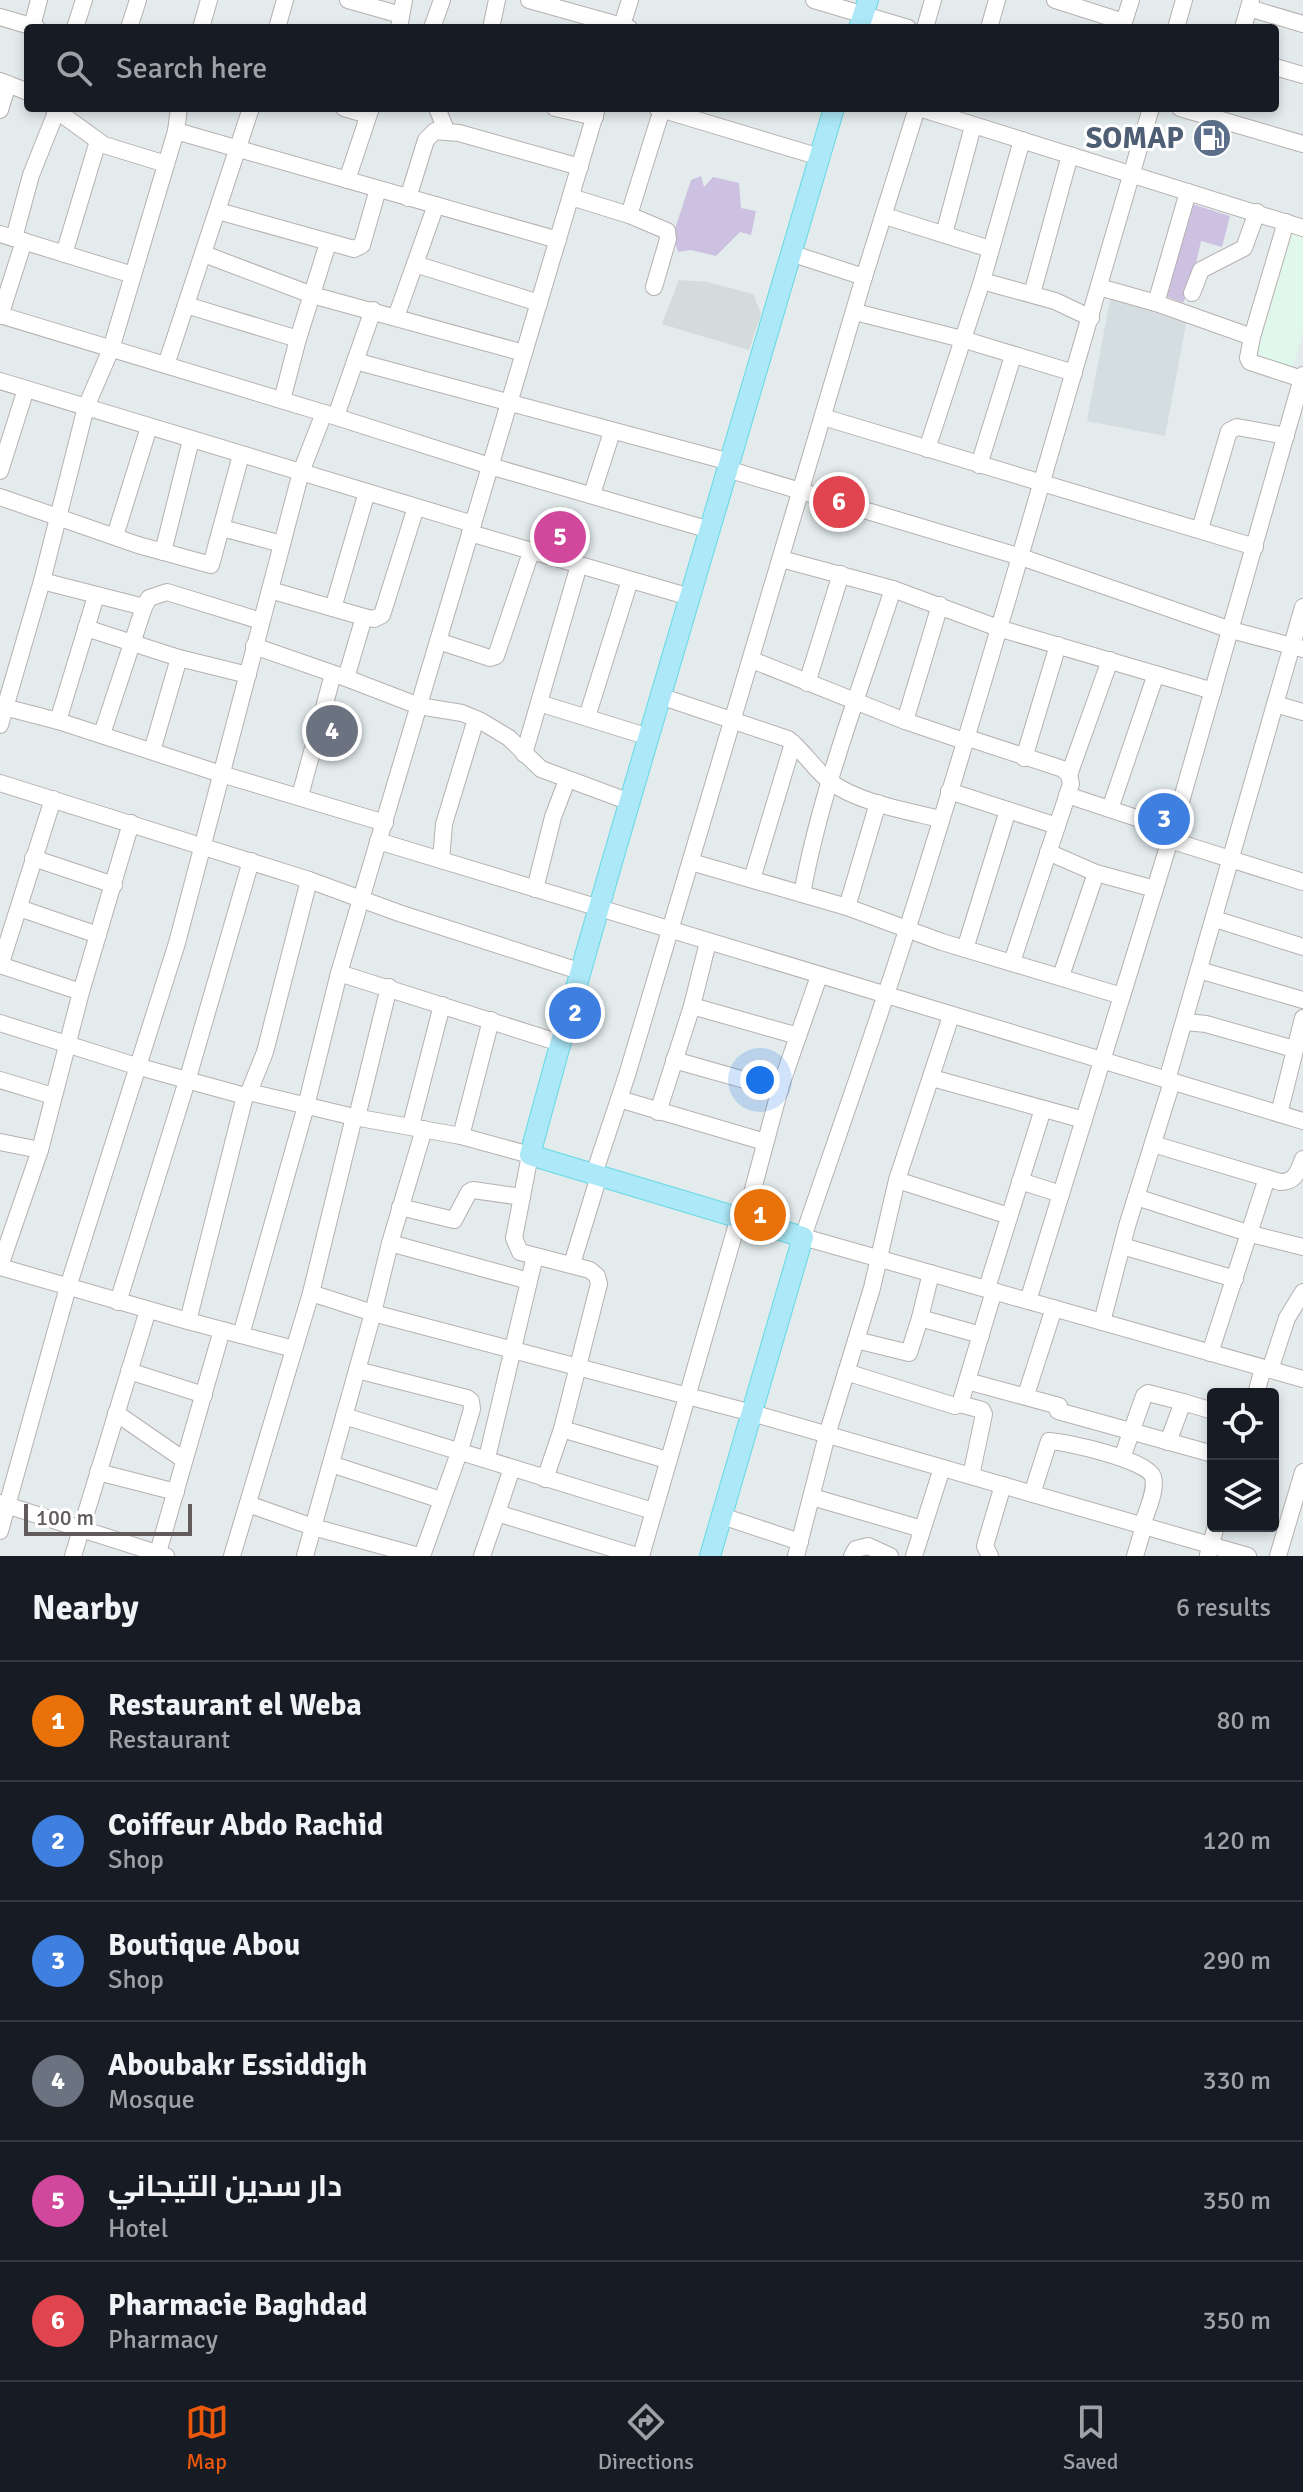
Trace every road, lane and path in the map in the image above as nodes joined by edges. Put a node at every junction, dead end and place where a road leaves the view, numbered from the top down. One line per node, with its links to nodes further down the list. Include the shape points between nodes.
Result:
1 (39, 0): 22 (street)
2 (84, 0): 23 (street)
3 (138, 0): 24 (street)
4 (209, 0): 25 (street)
5 (285, 0): 26 (street)
6 (348, 0): 18 (street)
7 (442, 0): 27 (street)
8 (497, 0): 28 (street)
9 (529, 0): 29 (street)
10 (630, 0): 30 (street)
11 (814, 0): 19 (street)
12 (933, 0): 32 (street)
13 (997, 0): 33 (street)
14 (1055, 0): 34 (street)
15 (1131, 0): 35 (street)
16 (1184, 0): 36 (street)
17 (1250, 4): 37 (street); 38 (street)
18 (401, 14)
19 (864, 14): 31 (street)
20 (0, 17): 21 (street)
21 (24, 24)
22 (35, 24)
23 (76, 24)
24 (130, 24)
25 (202, 24)
26 (278, 24)
27 (433, 24)
28 (492, 24)
29 (613, 24)
30 (625, 24)
31 (895, 24)
32 (926, 24)
33 (990, 24)
34 (1120, 24)
35 (1123, 24)
36 (1177, 24)
37 (1244, 24)
38 (1303, 24)
39 (1279, 68): 40 (street)
40 (1303, 75)
41 (4, 82): 42 (street); 43 (street)
42 (24, 90)
43 (0, 110)
44 (54, 112): 83 (street)
45 (59, 112): 62 (street)
46 (177, 112): 60 (street)
47 (250, 112): 64 (street)
48 (369, 112): 70 (street)
49 (439, 112): 59 (street)
50 (596, 112): 68 (street)
51 (659, 112): 78 (street)
52 (670, 112): 66 (street)
53 (833, 112): 66 (main road)
54 (917, 112): 79 (street)
55 (930, 112): 58 (street)
56 (1150, 112): 69 (street)
57 (1217, 113): 63 (street)
58 (973, 126): 61 (street); 82 (street)
59 (446, 130): 68 (street); 74 (street, via 435,131 426,140)
60 (176, 131): 64 (street); 67 (street)
61 (1022, 140): 65 (street); 86 (street)
62 (98, 141): 67 (street); 88 (street)
63 (1303, 144)
64 (237, 149): 70 (street); 76 (street)
65 (1070, 155): 69 (street); 97 (street)
66 (820, 157): 87 (main road)
67 (166, 164): 91 (street)
68 (580, 167): 73 (street)
69 (1131, 175): 72 (street); 95 (street)
70 (347, 180): 71 (street)
71 (378, 189): 74 (street); 85 (street, via 362,245 348,249)
72 (1188, 192): 77 (street); 100 (street)
73 (571, 197): 78 (street); 84 (street)
74 (408, 198): 75 (street)
75 (436, 205): 84 (street); 90 (street)
76 (218, 211): 85 (street); 89 (street)
77 (1257, 212): 80 (street); 96 (street, via 1244,248 1201,270)
78 (629, 215): 94 (street, via 667,231)
79 (885, 216): 82 (street); 92 (street)
80 (1286, 222): 81 (street); 107 (street)
81 (1303, 228)
82 (944, 234): 86 (street)
83 (13, 238): 88 (street); 104 (street)
84 (558, 240): 99 (street)
85 (328, 243): 98 (street)
86 (990, 249): 93 (street)
87 (790, 253): 92 (street); 133 (main road)
88 (64, 254): 91 (street)
89 (204, 254): 98 (street); 101 (street)
90 (415, 264): 99 (street); 105 (street)
91 (133, 275): 110 (street)
92 (864, 277): 103 (street)
93 (982, 281): 97 (street); 109 (street)
94 (654, 287)
95 (1099, 287): 100 (street); 106 (street)
96 (1192, 293)
97 (1032, 294): 106 (street)
98 (312, 295): 102 (street); 108 (street)
99 (539, 303): 111 (street)
100 (1156, 303): 107 (street)
101 (186, 305): 108 (street); 114 (street)
102 (373, 310): 105 (street); 113 (street)
103 (855, 312): 109 (street); 124 (street)
104 (0, 316): 110 (street)
105 (396, 317): 111 (street)
106 (1091, 318): 115 (street)
107 (1252, 337): 116 (street, via 1250,362)
108 (298, 339): 119 (street)
109 (962, 339): 112 (street); 129 (street)
110 (111, 349): 114 (street); 121 (street)
111 (524, 353): 120 (street)
112 (1013, 356): 115 (street); 131 (street)
113 (355, 361): 120 (street); 123 (street)
114 (166, 365): 119 (street)
115 (1074, 373): 136 (street)
116 (1302, 377): 122 (street)
117 (0, 381): 118 (street)
118 (26, 389): 121 (street); 134 (street)
119 (282, 400): 123 (street)
120 (509, 402): 126 (street); 132 (street)
121 (86, 407): 125 (street); 142 (street)
122 (1298, 411): 127 (street)
123 (330, 414): 132 (street); 135 (street)
124 (823, 417): 129 (street); 137 (street)
125 (149, 427): 128 (street); 147 (street)
126 (612, 432): 133 (street); 139 (street)
127 (1286, 436): 145 (street, via 1237,427 1229,431); 149 (street)
128 (191, 440): 130 (street); 150 (street)
129 (927, 449): 131 (street)
130 (241, 455): 135 (street); 143 (street)
131 (979, 465): 136 (street)
132 (490, 466): 139 (street); 144 (street)
133 (728, 466): 137 (street); 146 (main road)
134 (0, 471)
135 (301, 472): 138 (street); 148 (street)
136 (1040, 482): 145 (street); 152 (street)
137 (801, 490): 152 (street); 153 (street)
138 (367, 492): 141 (street); 165 (street)
139 (592, 494): 146 (street)
140 (0, 497): 142 (street)
141 (416, 507): 144 (street); 166 (street, via 385,609 374,619)
142 (60, 517): 147 (street); 157 (street)
143 (222, 528): 148 (street); 150 (street, via 211,565)
144 (471, 528): 151 (street); 171 (street)
145 (1200, 529): 149 (street)
146 (710, 530): 161 (main road)
147 (115, 536): 150 (street)
148 (282, 544): 159 (street)
149 (1255, 547): 170 (street)
150 (163, 552)
151 (531, 552): 154 (street); 171 (street, via 496,656)
152 (1021, 557): 169 (street); 170 (street)
153 (781, 559): 155 (street); 177 (street)
154 (579, 565): 156 (street); 186 (street)
155 (841, 574): 158 (street); 182 (street)
156 (630, 580): 161 (street); 191 (street)
157 (42, 581): 160 (street); 188 (street)
158 (893, 589): 162 (street); 185 (street)
159 (270, 590): 165 (street); 167 (street)
160 (96, 596): 163 (street); 168 (street)
161 (690, 597): 184 (main road)
162 (940, 605): 169 (street); 195 (street)
163 (144, 607): 167 (street, via 149,598 167,592); 172 (street)
164 (1303, 607): 175 (street)
165 (333, 608): 166 (street)
166 (364, 617): 181 (street)
167 (261, 621): 174 (street)
168 (86, 628): 172 (street); 193 (street)
169 (998, 628): 173 (street); 199 (street)
170 (1231, 630): 175 (street); 183 (street)
171 (438, 641): 189 (street)
172 (133, 643): 176 (street); 197 (street)
173 (1058, 645): 178 (street); 203 (street)
174 (254, 646): 180 (street); 181 (street)
175 (1297, 648): 187 (street)
176 (179, 658): 180 (street); 201 (street)
177 (752, 660): 182 (street); 194 (street)
178 (1110, 660): 179 (street); 205 (street)
179 (1156, 674): 183 (street); 215 (street)
180 (248, 675): 204 (street)
181 (340, 676): 189 (street); 211 (street)
182 (807, 683): 185 (street)
183 (1213, 691): 221 (street)
184 (660, 696): 194 (street); 198 (main road)
185 (856, 702): 195 (street); 207 (street)
186 (539, 703): 191 (street); 202 (street)
187 (1275, 704): 190 (street); 227 (street)
188 (3, 706): 193 (street); 196 (street)
189 (419, 706): 192 (street); 219 (street)
190 (1303, 712)
191 (587, 717): 198 (street)
192 (476, 719): 202 (street, via 509,738); 226 (street, via 444,824)
193 (58, 721): 197 (street)
194 (733, 721): 200 (street); 229 (street)
195 (905, 721): 199 (street)
196 (0, 725)
197 (102, 734): 201 (street)
198 (649, 737): 213 (main road)
199 (964, 739): 203 (street); 209 (street)
200 (793, 743): 207 (street); 231 (street)
201 (152, 751): 204 (street)
202 (524, 754): 206 (street, via 541,769)
203 (1024, 758): 205 (street)
204 (221, 774): 211 (street); 223 (street)
205 (1069, 775): 210 (street)
206 (567, 780): 213 (street); 235 (street)
207 (830, 782): 214 (street); 237 (street)
208 (0, 783): 212 (street)
209 (949, 791): 216 (street); 217 (street)
210 (1067, 795): 215 (street); 220 (street)
211 (300, 796): 219 (street)
212 (53, 799): 218 (street); 225 (street)
213 (630, 802): 241 (main road)
214 (878, 803): 217 (street); 239 (street)
215 (1110, 809): 221 (street)
216 (1008, 810): 220 (street); 248 (street)
217 (940, 819): 243 (street)
218 (131, 823): 223 (street); 234 (street)
219 (385, 823): 222 (street)
220 (1057, 826): 224 (street)
221 (1172, 835): 227 (street); 236 (street)
222 (378, 841): 226 (street); 238 (street)
223 (201, 846): 228 (street); 274 (street, via 177,943)
224 (1048, 852): 230 (street); 249 (street)
225 (33, 858): 234 (street); 240 (street)
226 (441, 860): 235 (street)
227 (1232, 860): 233 (street); 242 (street)
228 (251, 861): 232 (street); 277 (street)
229 (691, 862): 231 (street); 244 (street)
230 (1096, 873): 236 (street); 255 (street)
231 (752, 879): 237 (street)
232 (309, 880): 238 (street); 280 (street, via 265,1052)
233 (1303, 882)
234 (114, 885): 245 (street)
235 (535, 889): 241 (street)
236 (1155, 889): 259 (street)
237 (802, 894): 239 (street)
238 (361, 897): 252 (street); 253 (street)
239 (847, 907): 243 (street)
240 (19, 908): 245 (street); 250 (street)
241 (600, 909): 244 (street); 252 (main road)
242 (1215, 919): 247 (street); 251 (street)
243 (907, 929): 248 (street); 258 (street)
244 (669, 930): 246 (street); 282 (street)
245 (98, 935): 257 (street)
246 (708, 942): 254 (street); 262 (street)
247 (1303, 947)
248 (965, 949): 249 (street)
249 (1012, 962): 255 (street)
250 (0, 966): 257 (street)
251 (1199, 970): 260 (street); 266 (street)
252 (579, 971): 269 (main road)
253 (339, 973): 256 (street); 283 (street)
254 (819, 976): 258 (street); 268 (street)
255 (1061, 976): 259 (street)
256 (389, 987): 261 (street); 287 (street)
257 (81, 992): 270 (street)
258 (884, 996): 263 (street); 309 (street)
259 (1122, 996): 273 (street)
260 (1303, 1000)
261 (442, 1005): 265 (street); 290 (street)
262 (692, 1006): 268 (street); 272 (street)
263 (951, 1016): 273 (street); 275 (street)
264 (1303, 1018): 271 (street)
265 (491, 1020): 269 (street); 291 (street)
266 (1186, 1022): 271 (street); 278 (street)
267 (0, 1023): 270 (street)
268 (798, 1036): 279 (street)
269 (560, 1043): 296 (main road)
270 (66, 1044): 274 (street); 281 (street)
271 (1294, 1049): 286 (street)
272 (674, 1060): 279 (street); 285 (street)
273 (1102, 1061): 278 (street); 288 (street)
274 (136, 1066): 277 (street); 320 (street)
275 (932, 1078): 284 (street); 300 (street)
276 (0, 1080): 281 (street)
277 (187, 1081): 280 (street); 325 (street)
278 (1170, 1081): 286 (street); 294 (street)
279 (780, 1090): 293 (street)
280 (247, 1094): 283 (street); 330 (street)
281 (53, 1096): 295 (street)
282 (619, 1099): 285 (street); 298 (street)
283 (306, 1106): 287 (street); 333 (street)
284 (1043, 1109): 288 (street); 301 (street)
285 (658, 1112): 293 (street)
286 (1279, 1114): 289 (street)
287 (356, 1117): 290 (street); 323 (street)
288 (1084, 1120): 302 (street)
289 (1303, 1121)
290 (418, 1127): 291 (street); 305 (street)
291 (461, 1136): 296 (street)
292 (0, 1142): 295 (street)
293 (765, 1142): 307 (street, via 752,1193)
294 (1153, 1144): 299 (street); 304 (street)
295 (40, 1150): 316 (street)
296 (530, 1155): 298 (main road); 303 (street)
297 (1303, 1159): 299 (street, via 1288,1182)
298 (596, 1175): 307 (main road); 315 (street)
299 (1267, 1178): 308 (street)
300 (897, 1180): 306 (street); 314 (street)
301 (1020, 1181): 302 (street); 306 (street)
302 (1061, 1194): 324 (street)
303 (522, 1197): 305 (street, via 473,1190 454,1220); 313 (street, via 514,1238 520,1252)
304 (1136, 1197): 308 (street); 311 (street)
305 (400, 1207): 310 (street)
306 (1009, 1216): 321 (street)
307 (739, 1217): 309 (main road); 349 (street)
308 (1251, 1234): 312 (street); 318 (street)
309 (803, 1237): 314 (street); 355 (main road)
310 (390, 1243): 319 (street); 328 (street)
311 (1122, 1246): 318 (street); 331 (street)
312 (1303, 1247)
313 (535, 1256): 315 (street); 319 (street)
314 (878, 1257): 317 (street); 335 (street)
315 (572, 1264): 339 (street, via 590,1270 599,1284)
316 (0, 1266): 320 (street)
317 (931, 1273): 321 (street); 329 (street)
318 (1235, 1279): 338 (street)
319 (529, 1281): 337 (street)
320 (68, 1287): 325 (street); 380 (street)
321 (990, 1290): 324 (street); 334 (street)
322 (1303, 1292): 340 (street)
323 (311, 1293): 328 (street); 336 (street)
324 (1028, 1301): 326 (street)
325 (118, 1302): 327 (street)
326 (1054, 1308): 331 (street); 348 (street)
327 (148, 1310): 330 (street); 342 (street)
328 (373, 1313): 337 (street); 341 (street)
329 (920, 1318): 334 (street); 335 (street, via 909,1353)
330 (188, 1321): 332 (street)
331 (1102, 1322): 338 (street)
332 (222, 1330): 333 (street); 347 (street)
333 (241, 1335): 336 (street)
334 (981, 1335): 345 (street)
335 (856, 1340): 343 (street)
336 (294, 1349): 381 (street)
337 (515, 1351): 339 (street); 364 (street)
338 (1210, 1353): 340 (street)
339 (577, 1366): 349 (street); 357 (street)
340 (1267, 1369): 344 (street); 346 (street)
341 (357, 1370): 356 (street); 362 (street, via 471,1401)
342 (129, 1371): 347 (street); 354 (street)
343 (846, 1372): 351 (street); 359 (street)
344 (1303, 1379)
345 (967, 1381): 348 (street); 351 (street)
346 (1259, 1388)
347 (204, 1395): 366 (street)
348 (1026, 1395): 353 (street, via 1059,1406)
349 (685, 1396): 355 (street); 367 (street)
350 (1183, 1402): 352 (street); 358 (street, via 1148,1393); 361 (street)
351 (960, 1404): 373 (street, via 984,1414)
352 (1207, 1409)
353 (1058, 1411): 358 (street); 360 (street)
354 (116, 1413): 366 (street); 371 (street)
355 (752, 1413): 359 (street); 385 (main road)
356 (344, 1416): 362 (street); 368 (street)
357 (562, 1429): 367 (street); 374 (street)
358 (1130, 1431): 361 (street); 365 (street)
359 (827, 1435): 370 (street); 378 (street)
360 (1049, 1441): 365 (street); 377 (street)
361 (1168, 1442): 363 (street)
362 (460, 1450): 364 (street); 379 (street)
363 (1207, 1452)
364 (487, 1458): 369 (street)
365 (1122, 1458): 386 (street, via 1149,1470 1153,1479)
366 (184, 1460): 376 (street)
367 (667, 1460): 383 (street)
368 (331, 1464): 379 (street); 387 (street)
369 (512, 1468): 374 (street); 384 (street)
370 (942, 1468): 373 (street); 389 (street)
371 (98, 1472): 376 (street); 388 (street)
372 (1303, 1472): 382 (street)
373 (971, 1476): 375 (street)
374 (545, 1479): 383 (street)
375 (1003, 1485): 377 (street); 393 (street)
376 (176, 1492): 394 (street)
377 (1032, 1494): 386 (street)
378 (812, 1497): 389 (street); 391 (street)
379 (441, 1500): 398 (street)
380 (4, 1504): 388 (street); 390 (street)
381 (248, 1504): 387 (street); 396 (street)
382 (1298, 1504): 407 (street)
383 (653, 1511): 400 (street)
384 (497, 1513): 399 (street); 400 (street)
385 (722, 1516): 391 (street); 401 (main road)
386 (1143, 1526): 392 (street); 405 (street)
387 (313, 1527): 397 (street); 398 (street)
388 (81, 1528): 394 (street); 395 (street)
389 (922, 1529): 404 (street)
390 (0, 1531)
391 (798, 1549)
392 (1209, 1551): 406 (street)
393 (985, 1553)
394 (161, 1555)
395 (73, 1556)
396 (232, 1556)
397 (305, 1556)
398 (420, 1556)
399 (482, 1556)
400 (639, 1556)
401 (710, 1556)
402 (852, 1556): 403 (street, via 868,1546)
403 (890, 1556)
404 (914, 1556)
405 (1135, 1556)
406 (1248, 1556)
407 (1278, 1556)

